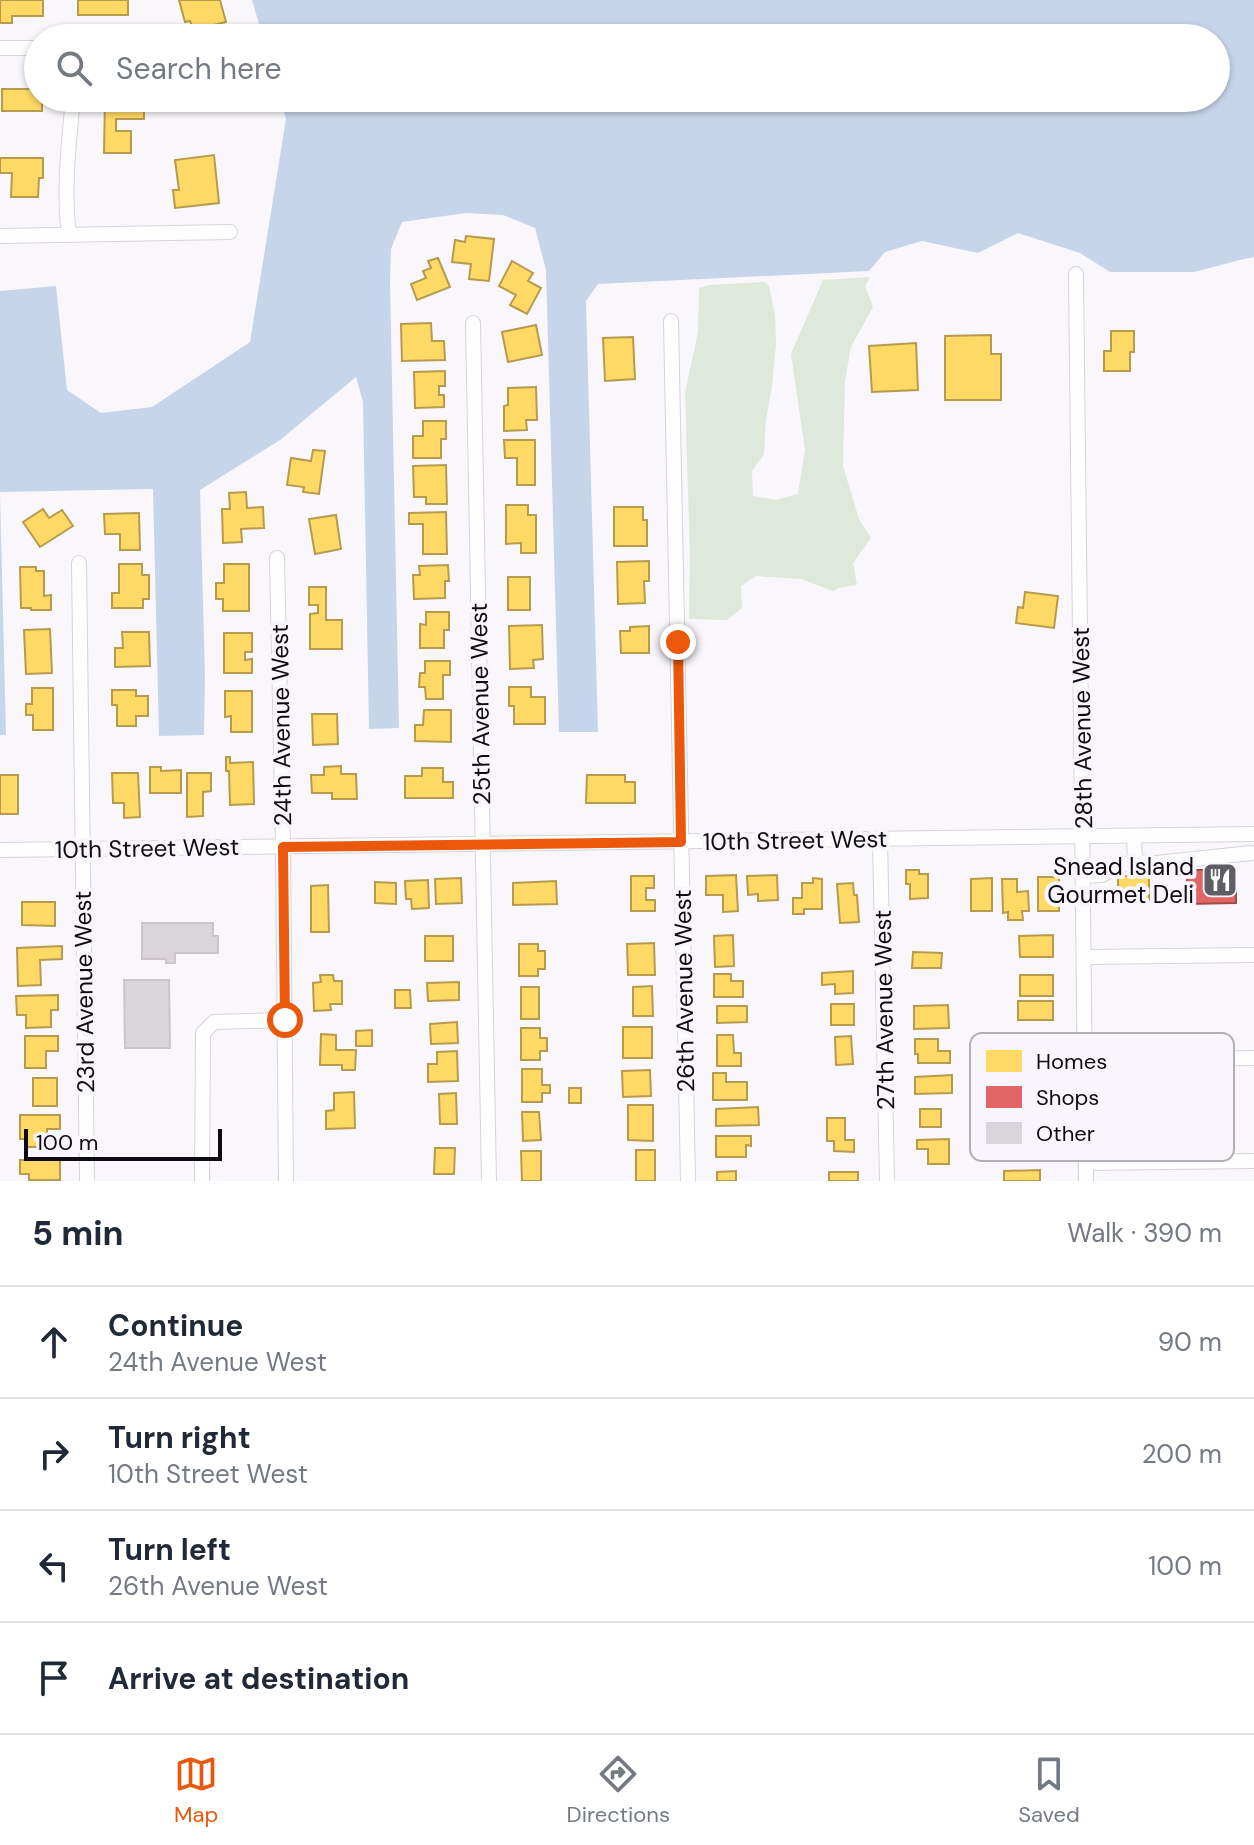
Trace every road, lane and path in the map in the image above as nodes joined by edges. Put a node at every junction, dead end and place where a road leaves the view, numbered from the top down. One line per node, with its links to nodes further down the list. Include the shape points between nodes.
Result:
1 (0, 48): 2 (street)
2 (24, 48)
3 (72, 112): 5 (street, via 66,184)
4 (230, 232): 5 (street)
5 (69, 235): 6 (street)
6 (0, 236)
7 (1076, 274): 14 (street, 28th Avenue West)
8 (671, 321): 16 (street, 26th Avenue West)
9 (473, 323): 17 (street, 25th Avenue West)
10 (277, 558): 18 (street, 24th Avenue West)
11 (79, 563): 19 (street, 23rd Avenue West)
12 (1254, 834): 13 (street, 10th Street West)
13 (1134, 836): 14 (street, 10th Street West); 22 (street)
14 (1084, 837): 15 (street, 10th Street West); 23 (street, 28th Avenue West)
15 (880, 839): 16 (street, 10th Street West); 37 (street, 27th Avenue West)
16 (681, 842): 17 (street, 10th Street West); 36 (street, 26th Avenue West)
17 (482, 844): 18 (street, 10th Street West); 35 (street, 25th Avenue West)
18 (283, 847): 19 (street, 10th Street West); 26 (street, 24th Avenue West)
19 (82, 849): 20 (street, 10th Street West); 32 (street, 23rd Avenue West)
20 (0, 850)
21 (1253, 852): 22 (street)
22 (1135, 862): 23 (street)
23 (1084, 876): 25 (street, 28th Avenue West)
24 (1254, 955): 25 (street)
25 (1085, 957): 27 (street, 28th Avenue West)
26 (285, 1020): 33 (street, via 214,1022 203,1033); 34 (street, 24th Avenue West)
27 (1085, 1033)
28 (1234, 1058): 29 (street)
29 (1254, 1058)
30 (1254, 1161): 31 (street)
31 (1086, 1163): 38 (street, 28th Avenue West)
32 (87, 1181)
33 (202, 1181)
34 (286, 1181)
35 (489, 1181)
36 (688, 1181)
37 (887, 1181)
38 (1086, 1181)

